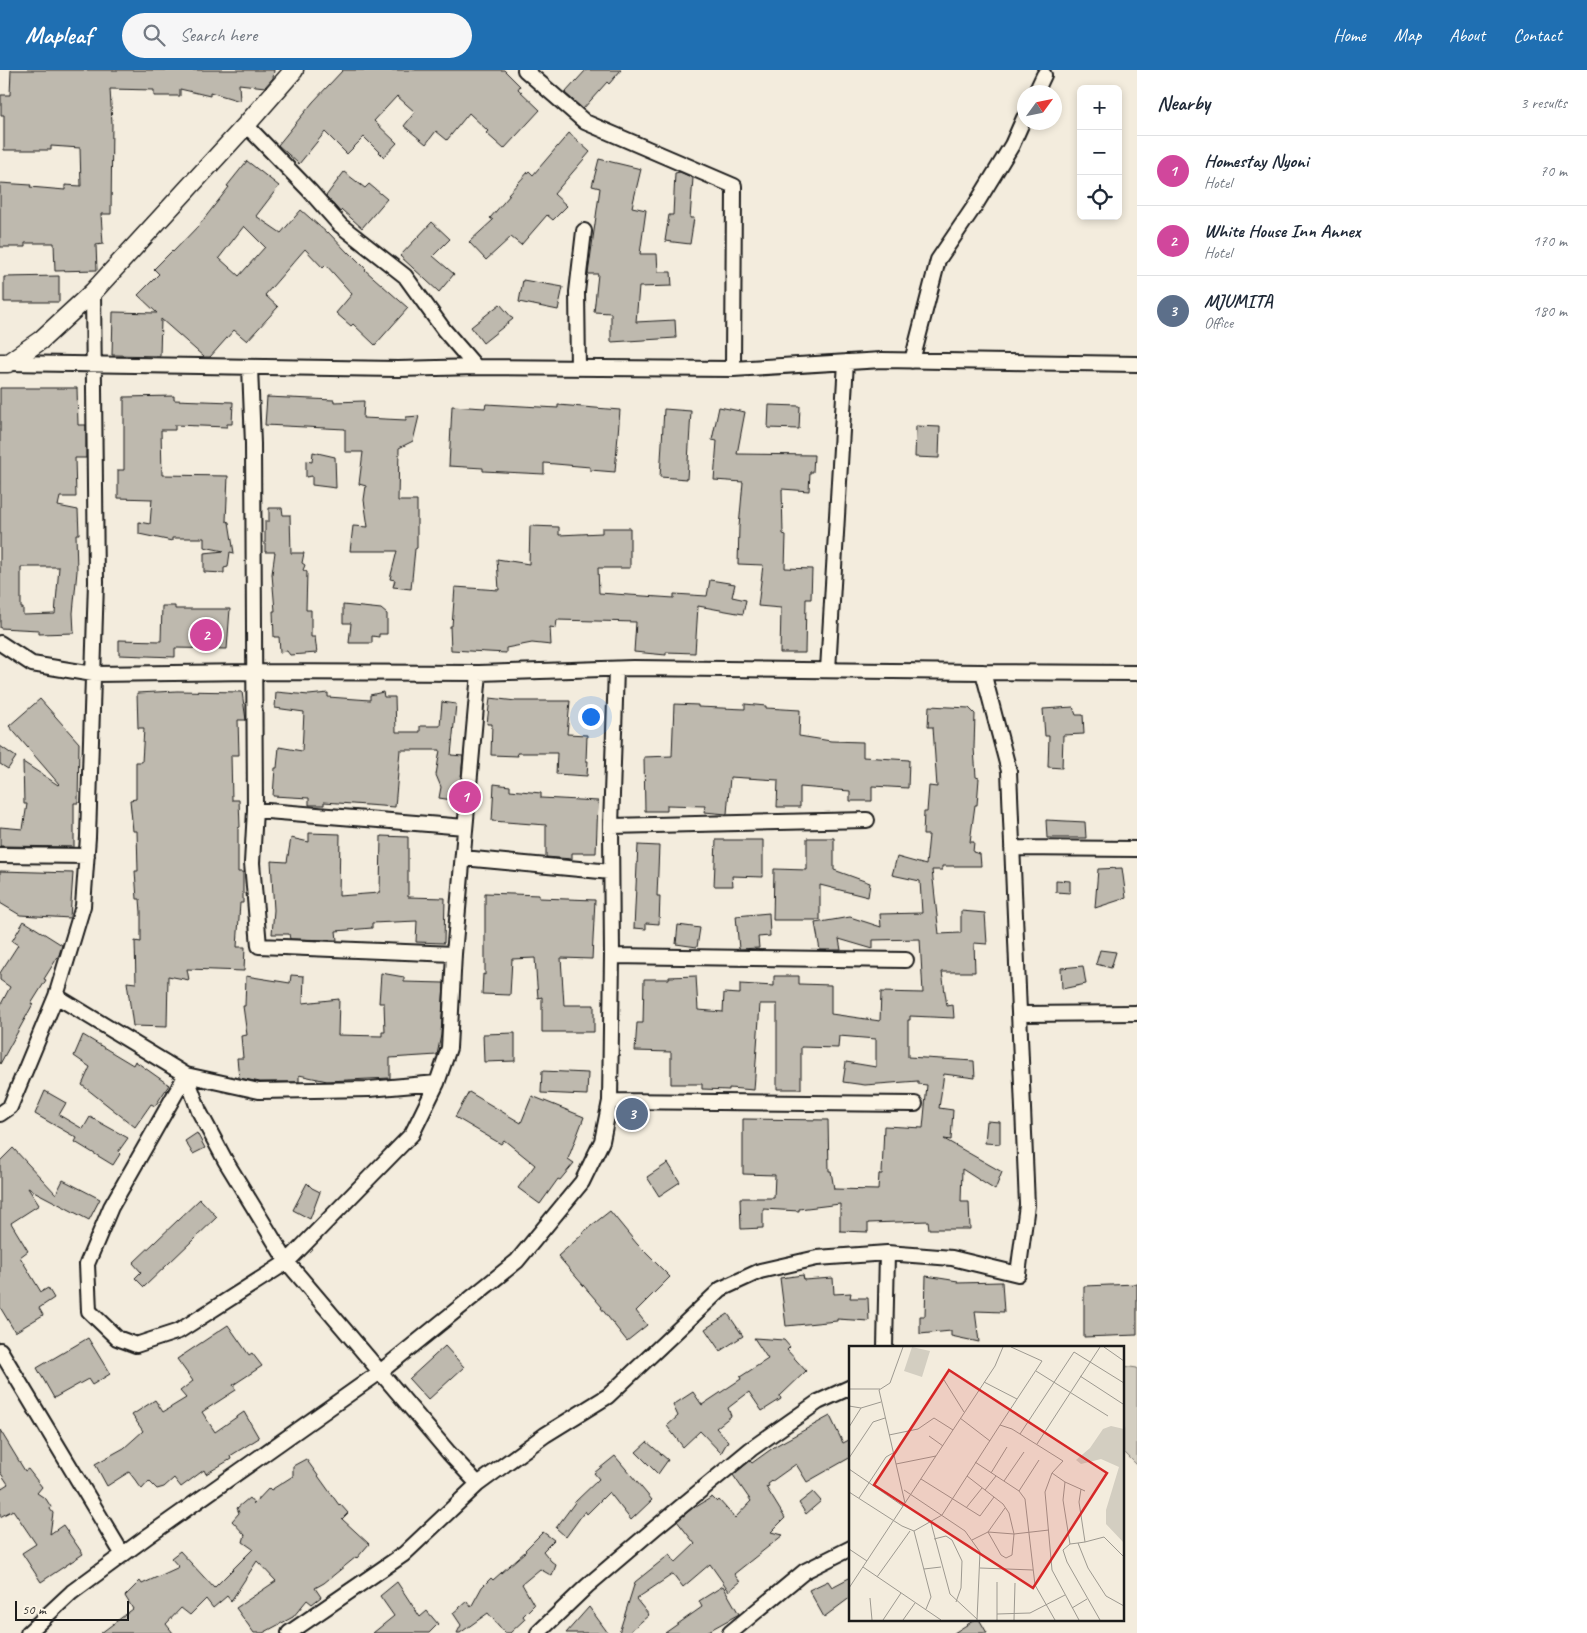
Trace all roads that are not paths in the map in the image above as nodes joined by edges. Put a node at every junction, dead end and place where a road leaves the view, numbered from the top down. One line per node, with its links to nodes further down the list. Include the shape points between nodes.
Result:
1 (294, 70): 5 (street)
2 (524, 70): 17 (street, via 585,122 734,186)
3 (1044, 75): 4 (street)
4 (1039, 85)
5 (246, 125): 8 (street); 15 (street, via 340,225 405,276)
6 (1019, 130): 9 (street, via 976,204 938,260)
7 (584, 231): 16 (street, via 577,292)
8 (93, 292): 11 (street, via 41,340); 12 (street)
9 (912, 361): 10 (street); 13 (street)
10 (846, 362): 17 (street); 20 (street)
11 (4, 363): 12 (street)
12 (95, 364): 14 (street); 25 (street)
13 (1137, 364)
14 (250, 367): 15 (street); 21 (street)
15 (476, 367): 16 (street)
16 (578, 368): 17 (street)
17 (733, 369)
18 (0, 644): 25 (street, via 32,664)
19 (616, 669): 20 (street); 23 (street); 28 (street)
20 (828, 670): 22 (street)
21 (253, 672): 23 (street); 25 (street); 26 (street)
22 (983, 672): 24 (street); 30 (street, via 1009,771)
23 (479, 673): 29 (street)
24 (1137, 673)
25 (93, 674): 33 (street)
26 (255, 810): 29 (street); 36 (street, via 252,862 259,946)
27 (867, 820): 28 (street)
28 (611, 826): 35 (street)
29 (466, 827): 34 (street)
30 (1012, 848): 31 (street); 41 (street)
31 (1137, 849)
32 (0, 854): 33 (street)
33 (87, 856): 39 (street, via 83,906)
34 (463, 858): 35 (street); 36 (street)
35 (611, 872): 37 (street)
36 (454, 954): 43 (street, via 449,1048)
37 (612, 956): 38 (street); 44 (street)
38 (906, 960)
39 (56, 996): 42 (street); 46 (street, via 10,1107)
40 (1137, 1013): 41 (street)
41 (1019, 1014): 47 (street, via 1027,1205 1018,1274 952,1258)
42 (186, 1075): 43 (street, via 259,1091 369,1089); 48 (street, via 199,1111 225,1160); 48 (street, via 111,1207 87,1264 88,1311 117,1338 136,1345 179,1331)
43 (438, 1083): 48 (street, via 412,1134)
44 (610, 1101): 45 (street); 51 (street, via 602,1142 582,1182 517,1261)
45 (915, 1104)
46 (0, 1114)
47 (887, 1253): 49 (street); 53 (street, via 817,1258 760,1271 721,1289 608,1396 545,1435)
48 (287, 1262): 51 (street)
49 (886, 1346)
50 (0, 1350): 55 (street)
51 (380, 1372): 53 (street); 55 (street)
52 (849, 1388): 58 (street, via 818,1402 751,1449 654,1528)
53 (478, 1484): 57 (street, via 404,1554)
54 (849, 1549): 59 (street, via 804,1571)
55 (123, 1555): 56 (street, via 72,1592)
56 (28, 1633)
57 (289, 1633)
58 (538, 1633)
59 (730, 1633)

